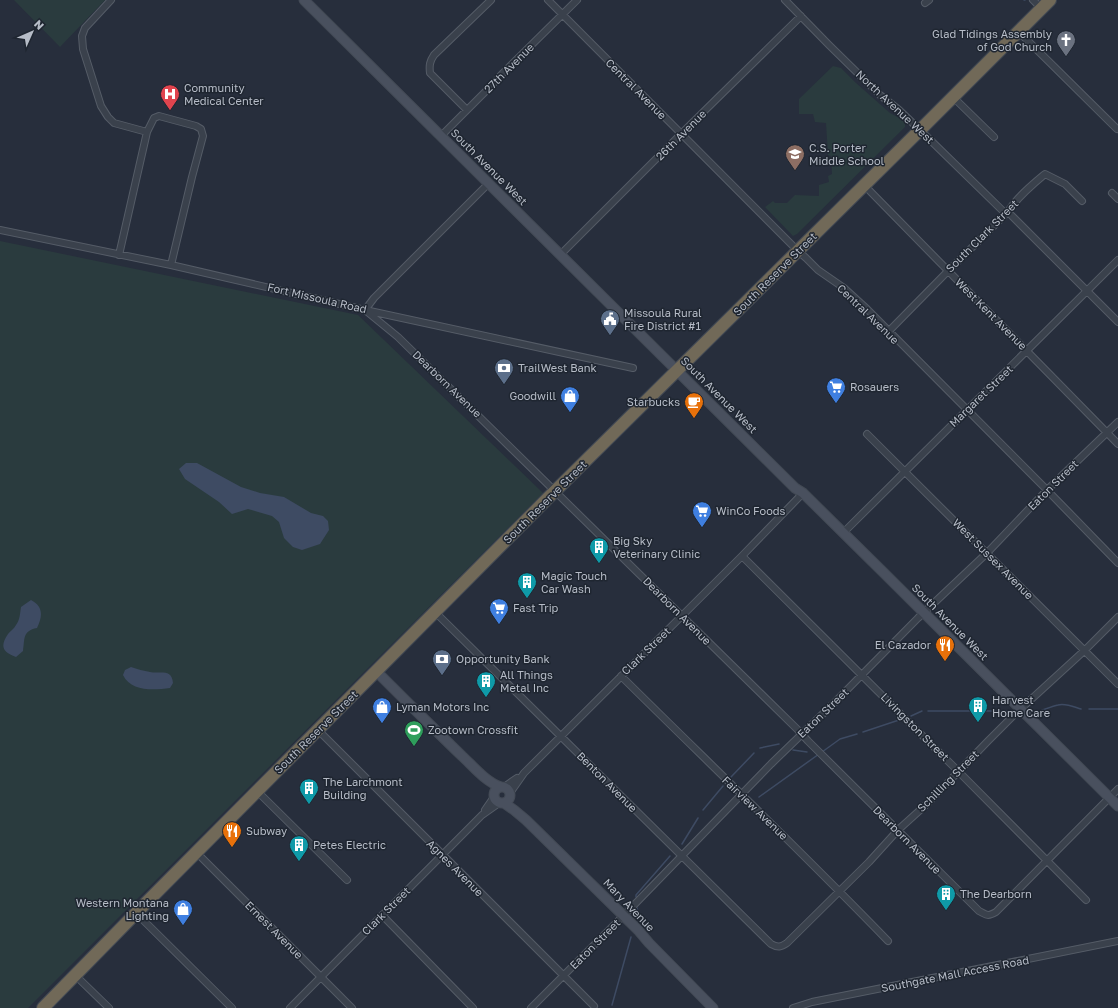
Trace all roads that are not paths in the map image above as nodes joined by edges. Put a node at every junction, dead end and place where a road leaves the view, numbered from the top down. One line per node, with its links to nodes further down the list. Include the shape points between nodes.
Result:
1 (111, 0): 15 (street, via 84,28 83,50 101,106 108,117 114,123)
2 (304, 0): 17 (street, South Avenue West)
3 (491, 0): 12 (street, via 434,54 430,61 430,73)
4 (548, 0): 8 (street, Central Avenue)
5 (578, 0): 8 (street, 27th Avenue)
6 (785, 0): 9 (street, North Avenue West)
7 (1041, 3): 10 (highway, South Reserve Street)
8 (562, 15): 12 (street, 27th Avenue); 16 (street, Central Avenue)
9 (801, 16): 14 (street, North Avenue West, via 880,95); 16 (street, 26th Avenue)
10 (1018, 31): 11 (highway, South Reserve Street); 13 (street)
11 (953, 97): 14 (highway, South Reserve Street); 18 (street)
12 (467, 110): 17 (street, 27th Avenue)
13 (1117, 129)
14 (920, 130): 20 (highway, South Reserve Street); 24 (street, North Avenue West)
15 (147, 132): 28 (street); 30 (street, via 154,118 159,116 196,126 201,129 203,136)
16 (681, 134): 26 (street, Central Avenue); 27 (street, 26th Avenue)
17 (441, 136): 19 (street, South Avenue West)
18 (994, 137)
19 (489, 184): 27 (street, South Avenue West); 33 (street, via 374,298)
20 (864, 185): 26 (highway, South Reserve Street); 31 (street, West Kent Avenue)
21 (1112, 193): 22 (street)
22 (1118, 199)
23 (1082, 201): 24 (street, South Clark Street, via 1065,184 1045,174)
24 (1007, 213): 31 (street, South Clark Street); 32 (street, North Avenue West)
25 (0, 230): 28 (street, Fort Missoula Road)
26 (798, 251): 35 (street, Central Avenue, via 818,270 844,288); 38 (highway, South Reserve Street)
27 (561, 254): 38 (street, South Avenue West)
28 (119, 255): 30 (street, Fort Missoula Road)
29 (1118, 260): 32 (street, Margaret Street)
30 (171, 265): 33 (street, Fort Missoula Road)
31 (948, 271): 35 (street, South Clark Street); 36 (street, West Kent Avenue)
32 (1087, 291): 34 (street, North Avenue West); 36 (street, Margaret Street)
33 (365, 310): 37 (street, Fort Missoula Road); 46 (street, Dearborn Avenue, via 398,337)
34 (1118, 322)
35 (888, 332): 39 (street, Central Avenue)
36 (1027, 350): 39 (street, Margaret Street); 41 (street, West Kent Avenue)
37 (633, 368)
38 (677, 370): 46 (highway, South Reserve Street); 47 (street, South Avenue West, via 795,488)
39 (967, 410): 44 (street, Margaret Street); 45 (street, Central Avenue)
40 (1118, 422): 41 (street, Eaton Street)
41 (1107, 432): 43 (street, West Kent Avenue); 45 (street, Eaton Street)
42 (867, 434): 44 (street, West Sussex Avenue)
43 (1118, 444)
44 (905, 471): 48 (street, Margaret Street); 49 (street, West Sussex Avenue)
45 (1047, 490): 49 (street, Eaton Street); 51 (street, Central Avenue)
46 (556, 491): 52 (highway, South Reserve Street); 54 (street, Dearborn Avenue)
47 (803, 493): 48 (street, South Avenue West); 50 (street, Clark Street)
48 (844, 533): 53 (street, South Avenue West)
49 (987, 553): 53 (street, Eaton Street); 56 (street, West Sussex Avenue)
50 (742, 556): 54 (street, Clark Street); 58 (street, Livingston Street)
51 (1118, 563)
52 (435, 612): 57 (highway, South Reserve Street); 64 (street, Benton Avenue)
53 (924, 612): 58 (street, Eaton Street); 61 (street, South Avenue West)
54 (682, 616): 59 (street, Clark Street); 63 (street, Dearborn Avenue)
55 (1118, 617): 56 (street, Schilling Street)
56 (1085, 650): 60 (street, West Sussex Avenue); 61 (street, Schilling Street)
57 (376, 671): 62 (highway, South Reserve Street); 69 (street, Mary Avenue)
58 (862, 675): 63 (street, Eaton Street); 65 (street, Livingston Street)
59 (621, 676): 64 (street, Clark Street); 68 (street, Fairview Avenue)
60 (1118, 684)
61 (1021, 709): 65 (street, Schilling Street); 70 (street, South Avenue West)
62 (318, 730): 67 (highway, South Reserve Street); 75 (street, Agnes Avenue)
63 (802, 734): 68 (street, Eaton Street); 72 (street, Dearborn Avenue)
64 (561, 736): 69 (street, Clark Street); 74 (street, Benton Avenue)
65 (958, 770): 72 (street, Schilling Street, via 929,802); 76 (street, Livingston Street)
66 (1118, 789): 70 (street)
67 (257, 791): 73 (highway, South Reserve Street); 77 (street)
68 (741, 794): 74 (street, Eaton Street); 78 (street, Fairview Avenue)
69 (502, 795): 75 (street, Clark Street); 82 (street, Mary Avenue)
70 (1109, 798): 71 (street, South Avenue West); 76 (street)
71 (1118, 806)
72 (898, 830): 76 (street, Dearborn Avenue, via 987,916 996,912); 78 (street, Schilling Street)
73 (196, 852): 80 (highway, South Reserve Street); 87 (street, Ernest Avenue)
74 (682, 855): 82 (street, Eaton Street); 85 (street, Benton Avenue, via 770,944)
75 (443, 856): 81 (street, Clark Street); 88 (street, Agnes Avenue)
76 (1047, 860): 79 (street, Livingston Street)
77 (347, 880)
78 (840, 890): 83 (street, Fairview Avenue); 85 (street, Schilling Street)
79 (1086, 900)
80 (136, 913): 86 (highway, South Reserve Street); 92 (street)
81 (382, 915): 87 (street, Clark Street); 95 (street)
82 (623, 915): 88 (street, Eaton Street); 97 (street, Mary Avenue)
83 (888, 941)
84 (1118, 941): 98 (street, Southgate Mall Access Road)
85 (781, 947)
86 (75, 975): 90 (highway, South Reserve Street); 91 (street)
87 (321, 976): 93 (street, Clark Street); 94 (street, Ernest Avenue)
88 (563, 976): 89 (street, Agnes Avenue); 96 (street, Eaton Street)
89 (594, 1006)
90 (43, 1008)
91 (109, 1008)
92 (232, 1008)
93 (290, 1008)
94 (352, 1008)
95 (474, 1008)
96 (531, 1008)
97 (713, 1008)
98 (793, 1008)

